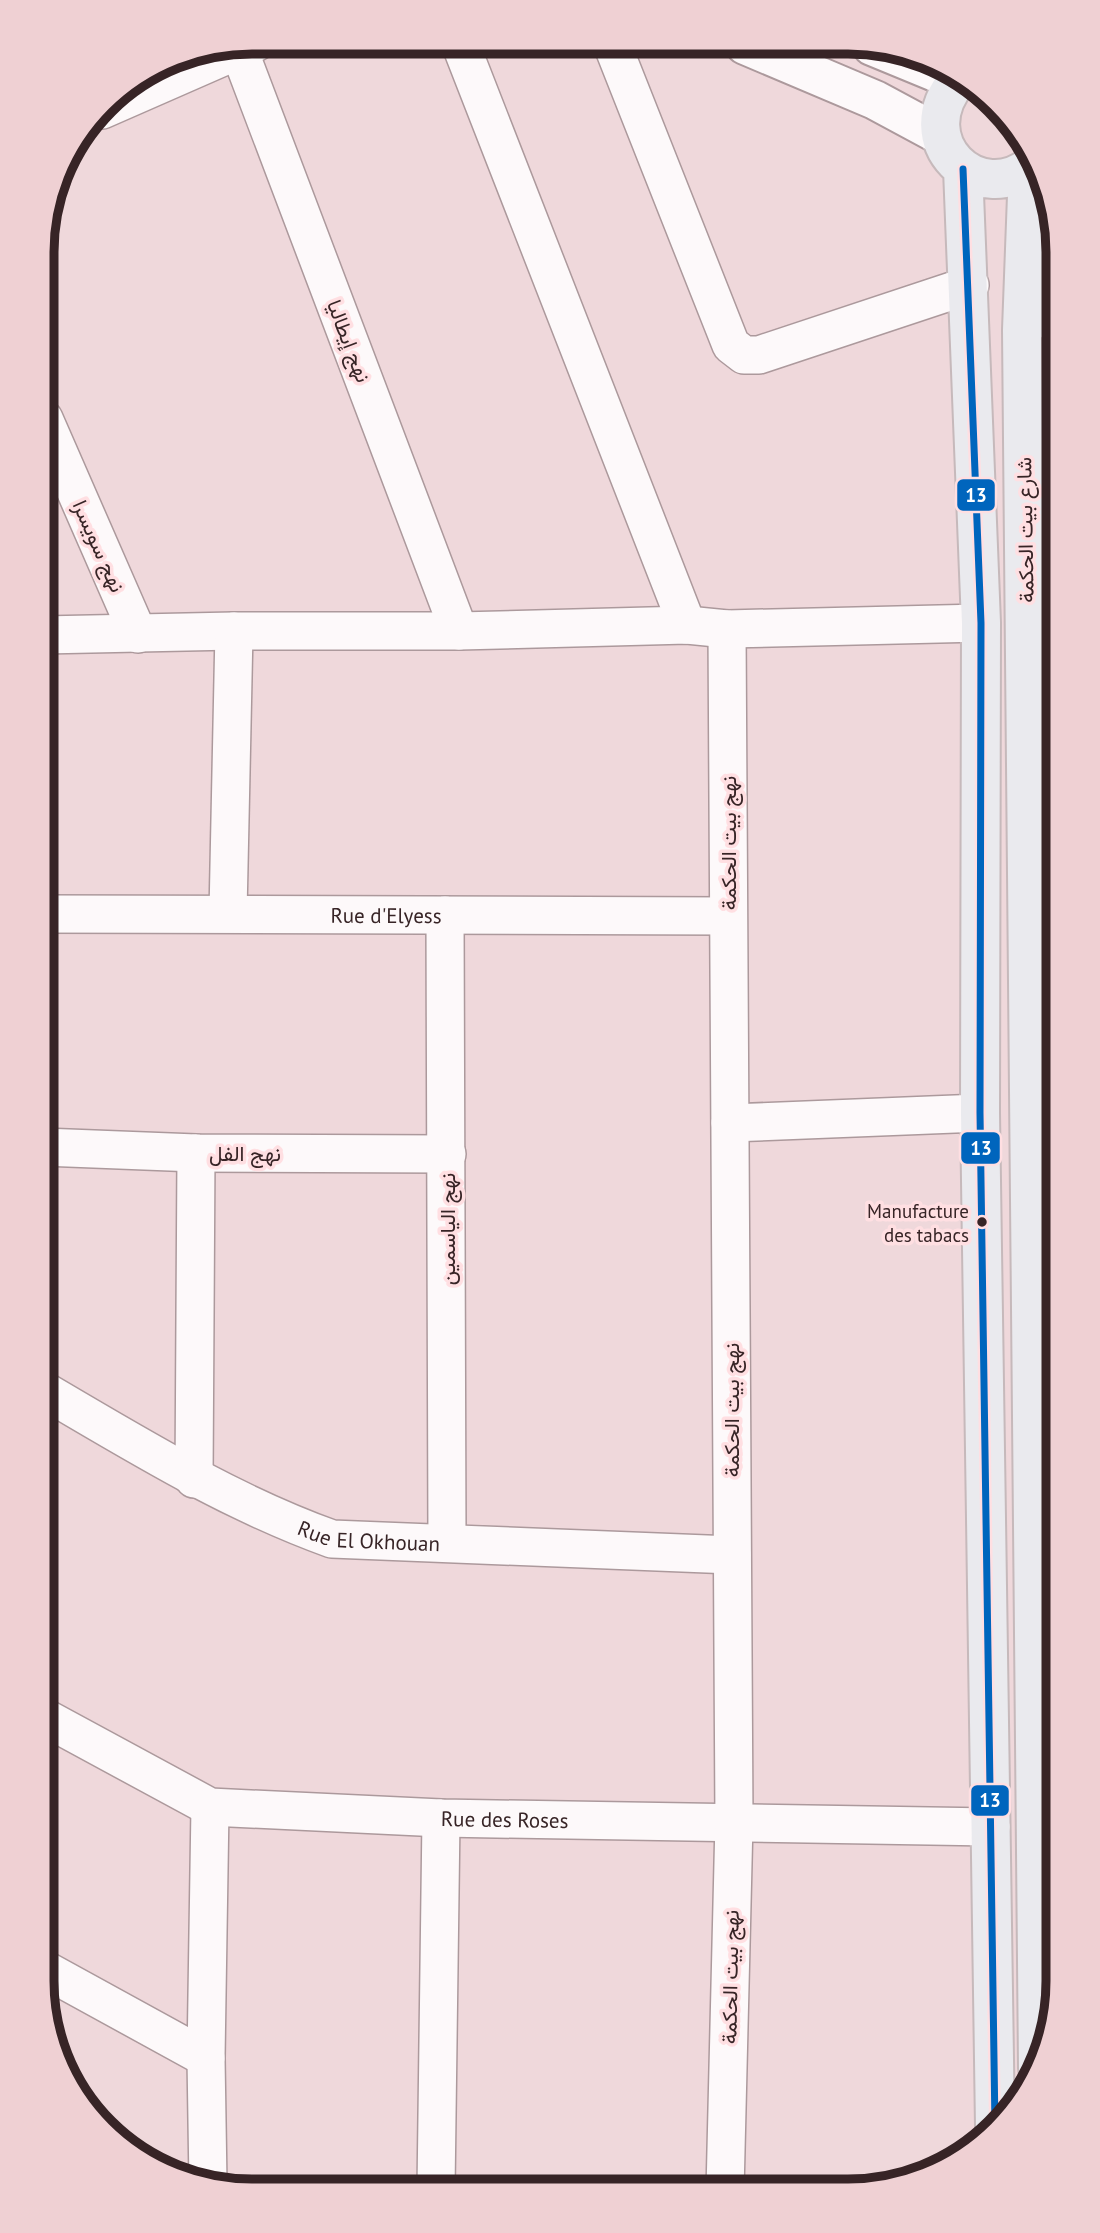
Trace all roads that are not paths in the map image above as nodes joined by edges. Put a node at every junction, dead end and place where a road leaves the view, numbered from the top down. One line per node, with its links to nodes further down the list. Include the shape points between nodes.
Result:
1 (616, 54): 12 (street, via 731,345 744,355 759,355)
2 (766, 54): 8 (street, via 874,100)
3 (251, 55): 20 (street, نهج إيطاليا)
4 (465, 55): 17 (street)
5 (223, 57): 7 (street)
6 (954, 85): 8 (main road, via 939,115)
7 (128, 99)
8 (940, 135): 10 (main road)
9 (1027, 169): 10 (main road, شارع بيت الحكمة, via 1007,178 985,178)
10 (963, 170): 12 (main road)
11 (1030, 176): 14 (main road, شارع بيت الحكمة)
12 (970, 285): 16 (main road)
13 (1046, 305): 14 (main road)
14 (1022, 330): 42 (main road, شارع بيت الحكمة)
15 (55, 444): 21 (street, نهج سويسرا)
16 (981, 623): 18 (street); 27 (main road)
17 (687, 625): 18 (street); 20 (street)
18 (727, 629): 26 (street, نهج بيت الحكمة)
19 (234, 631): 20 (street); 21 (street); 23 (street)
20 (459, 632)
21 (138, 634): 22 (street)
22 (55, 635)
23 (228, 913): 24 (street, Rue d'Elyess); 25 (street, Rue d'Elyess)
24 (55, 914)
25 (445, 915): 26 (street, Rue d'Elyess); 31 (street, نهج الياسمين)
26 (729, 916): 28 (street, نهج بيت الحكمة)
27 (980, 1113): 28 (street); 40 (main road)
28 (730, 1123): 35 (street, نهج بيت الحكمة)
29 (54, 1147): 30 (street, نهج الفل)
30 (196, 1153): 31 (street, نهج الفل); 33 (street)
31 (447, 1154): 34 (street, نهج الياسمين)
32 (54, 1397): 33 (street, Rue El Okhouan)
33 (194, 1479): 34 (street, Rue El Okhouan, via 332,1539)
34 (447, 1543): 35 (street, Rue El Okhouan)
35 (732, 1555): 39 (street, نهج بيت الحكمة)
36 (54, 1723): 37 (street, Rue des Roses)
37 (209, 1807): 38 (street, Rue des Roses); 43 (street)
38 (441, 1818): 39 (street, Rue des Roses); 46 (street)
39 (734, 1822): 40 (street, Rue des Roses); 47 (street, نهج بيت الحكمة)
40 (991, 1827): 44 (main road)
41 (54, 1975): 43 (street)
42 (1038, 2036)
43 (206, 2058): 45 (street)
44 (995, 2113)
45 (208, 2173)
46 (436, 2179)
47 (725, 2179)

